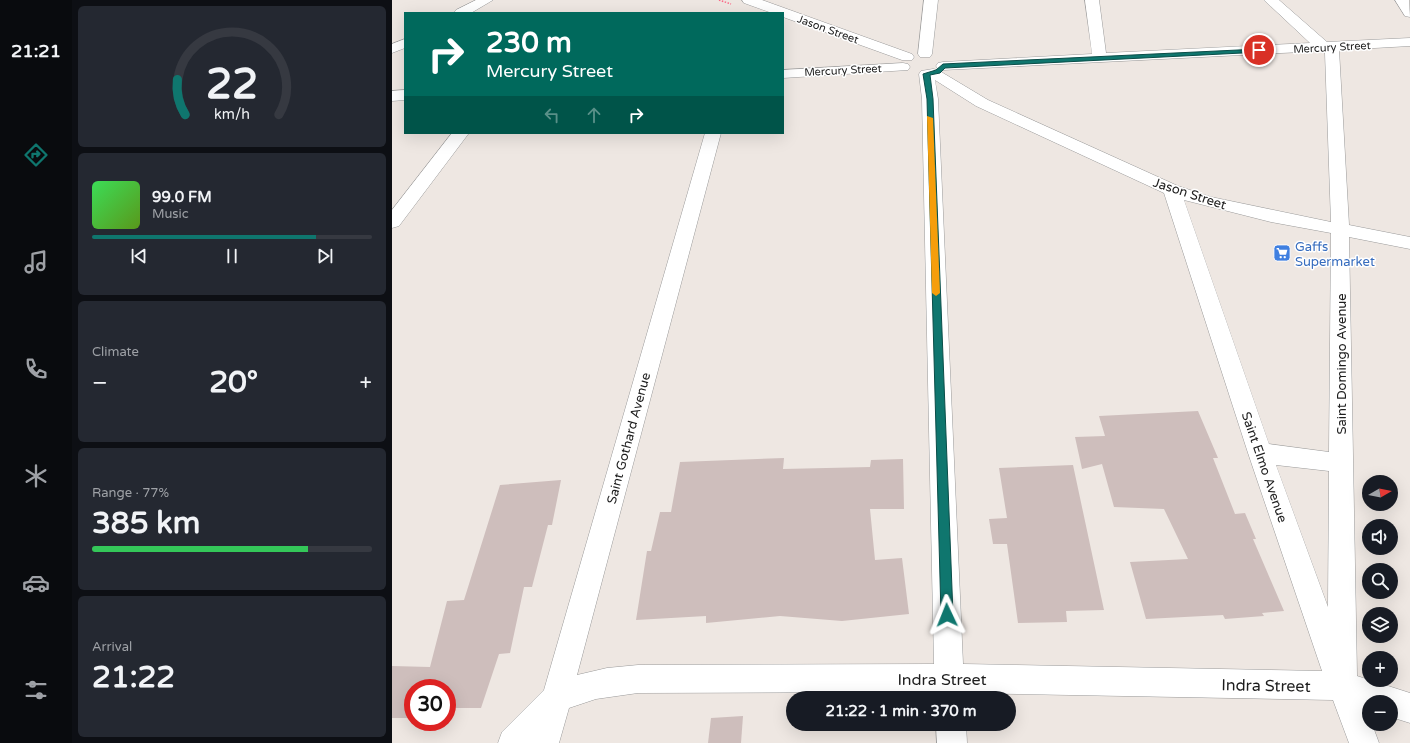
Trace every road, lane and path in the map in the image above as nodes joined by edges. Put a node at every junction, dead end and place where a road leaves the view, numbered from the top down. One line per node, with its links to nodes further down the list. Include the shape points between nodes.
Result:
1 (486, 0): 7 (street)
2 (931, 0): 17 (street)
3 (1092, 0): 15 (street)
4 (1271, 0): 13 (street)
5 (1402, 0): 9 (street)
6 (750, 4): 8 (street, Jason Street)
7 (464, 12)
8 (771, 12)
9 (1410, 13)
10 (784, 17): 16 (street, Jason Street)
11 (1410, 42): 13 (street, Mercury Street)
12 (404, 43): 14 (street)
13 (1323, 47): 15 (street, Mercury Street); 27 (street, Saint Domingo Avenue, via 1332,51)
14 (392, 49)
15 (1100, 59): 17 (street, Mercury Street)
16 (905, 62): 17 (street, Mercury Street); 17 (street, Jason Street, via 909,72); 18 (street, Mercury Street)
17 (932, 67): 21 (street); 22 (street, Jason Street)
18 (784, 74)
19 (404, 95): 20 (street)
20 (392, 96)
21 (941, 100): 22 (street, Jason Street); 32 (street)
22 (982, 103): 25 (street, Jason Street)
23 (460, 134): 26 (street)
24 (713, 134): 34 (street, Saint Gothard Avenue)
25 (1172, 190): 27 (street, Jason Street, via 1213,202); 29 (street, Saint Elmo Avenue)
26 (392, 222)
27 (1339, 230): 28 (street, Jason Street); 30 (street, Saint Domingo Avenue)
28 (1410, 243)
29 (1260, 453): 30 (street); 31 (street, Saint Elmo Avenue)
30 (1341, 463): 31 (street, Saint Domingo Avenue)
31 (1342, 686): 32 (street, Indra Street); 33 (street, Indra Street); 41 (street, Saint Elmo Avenue)
32 (950, 688): 34 (street, Indra Street, via 638,680 612,681)
33 (1370, 695)
34 (556, 699): 38 (street, Indra Street); 39 (street, Saint Gothard Avenue)
35 (1398, 704): 36 (street, Indra Street)
36 (1410, 708)
37 (951, 731): 40 (street)
38 (512, 743)
39 (544, 743)
40 (952, 743)
41 (1364, 743)

